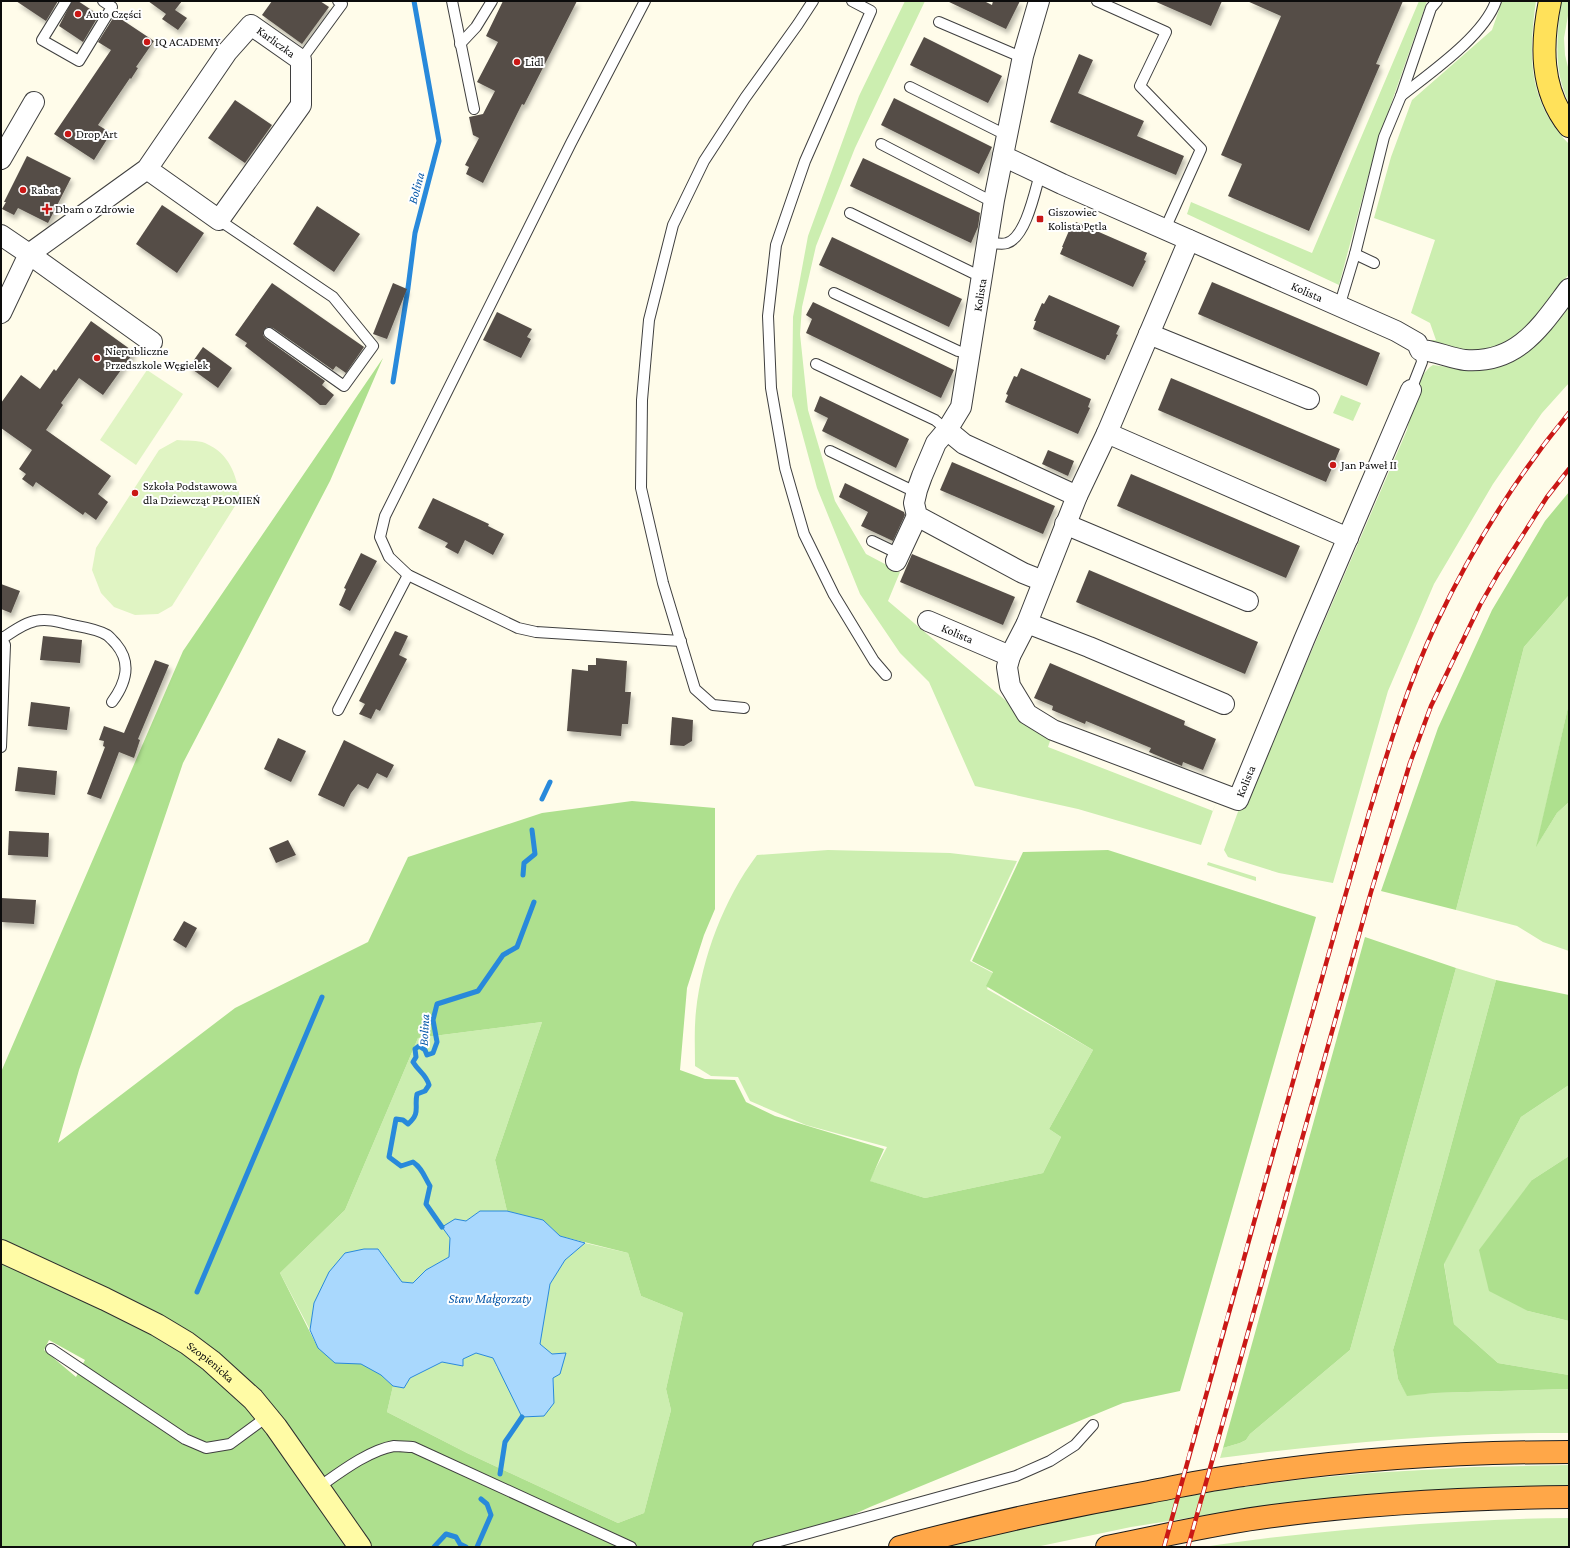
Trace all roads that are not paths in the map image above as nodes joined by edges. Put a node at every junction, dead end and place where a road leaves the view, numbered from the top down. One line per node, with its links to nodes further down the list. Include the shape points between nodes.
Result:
1 (66, 1): 2 (lane, via 42,40 79,61 112,7)
2 (103, 1)
3 (338, 1): 17 (lane, via 342,4)
4 (452, 1): 15 (lane)
5 (492, 1): 15 (lane, via 476,27)
6 (645, 1): 62 (lane, via 384,516 380,537 389,557)
7 (812, 1): 68 (lane, via 704,161 673,225 649,320 642,400 641,488 663,583)
8 (852, 1): 70 (lane, via 871,11 805,161 776,245 768,316 771,388 785,468 804,534 834,595 874,661)
9 (1039, 1): 16 (street, Kolista)
10 (1097, 1): 32 (lane, via 1166,32 1140,86 1201,149)
11 (1437, 1): 19 (lane, via 1431,8)
12 (1496, 1): 19 (lane, via 1485,21 1450,58)
13 (1550, 1): 22 (main road, via 1544,40 1545,72 1553,99)
14 (939, 22): 16 (lane)
15 (460, 44): 21 (lane)
16 (1023, 56): 23 (street, Kolista)
17 (300, 60): 27 (street, Karliczka, via 252,25 227,52); 31 (street, Karliczka, via 301,105)
18 (910, 86): 23 (lane, via 998,131)
19 (1401, 96): 37 (lane, via 1384,137)
20 (34, 102): 26 (street)
21 (474, 109)
22 (1569, 126)
23 (1008, 133): 25 (street, Kolista)
24 (881, 144): 29 (lane, via 985,198)
25 (1003, 156): 28 (street, Kolista); 29 (street, Kolista)
26 (1, 159)
27 (147, 169): 31 (street); 36 (street, Karliczka)
28 (1040, 174): 32 (street, Kolista); 35 (lane, via 1022,229 1007,243)
29 (994, 200): 35 (street, Kolista)
30 (850, 213): 39 (lane, via 973,273)
31 (219, 220): 44 (lane, via 333,297 373,346 344,386)
32 (1165, 229): 34 (street, Kolista)
33 (1, 235): 36 (street)
34 (1189, 240): 42 (street, Kolista); 45 (street, Kolista)
35 (988, 242): 39 (street, Kolista)
36 (29, 254): 43 (street, Karliczka); 46 (street)
37 (1355, 254): 38 (lane); 42 (lane)
38 (1374, 263)
39 (983, 274): 48 (street, Kolista)
40 (1569, 289): 47 (street, via 1529,339 1503,354 1471,360)
41 (834, 293): 48 (lane, via 958,351)
42 (1339, 307): 47 (street, Kolista, via 1396,331 1416,343)
43 (1, 313)
44 (269, 333)
45 (1149, 334): 51 (street); 53 (street, Kolista)
46 (152, 342)
47 (1420, 350): 50 (lane, Kolista, via 1422,362)
48 (971, 354): 52 (street, Kolista, via 962,407)
49 (816, 364): 52 (lane, via 935,420)
50 (1411, 390): 59 (street, Kolista)
51 (1310, 399)
52 (948, 430): 55 (street, Kolista, via 936,443); 56 (street, via 964,444)
53 (1107, 433): 56 (street, Kolista); 59 (street)
54 (830, 451): 55 (lane, via 907,488)
55 (917, 490): 57 (street, Kolista, via 914,503)
56 (1077, 496): 58 (street, Kolista)
57 (917, 516): 61 (street, Kolista); 63 (street, via 1023,573)
58 (1065, 524): 63 (street, Kolista); 64 (street)
59 (1348, 538): 69 (street, Kolista, via 1238,800 1054,730 1037,721 1027,714 1010,686 1006,666)
60 (872, 541): 61 (lane)
61 (898, 557)
62 (408, 575): 68 (lane, via 518,628 536,632); 74 (lane)
63 (1043, 581): 66 (street, Kolista)
64 (1248, 601)
65 (928, 621): 69 (street, Kolista)
66 (1027, 623): 69 (street, Kolista); 72 (street)
67 (2, 637): 71 (lane, via 35,621 53,621 108,635 122,652 125,660 125,677); 75 (lane, via 5,645)
68 (681, 641): 73 (lane, via 695,689 713,705)
69 (1010, 656)
70 (886, 675)
71 (112, 702)
72 (1224, 704)
73 (744, 708)
74 (338, 710)
75 (1, 747)
76 (5, 1252): 78 (street, Szopienicka, via 112,1302 187,1343 231,1378)
77 (52, 1349): 78 (lane, via 185,1439 206,1448 230,1444)
78 (268, 1416): 81 (street, Szopienicka)
79 (1093, 1425): 85 (lane, via 1075,1445 1050,1461 1016,1476)
80 (1569, 1452): 86 (highway, via 1512,1452 1403,1458 1241,1475 1005,1520)
81 (319, 1487): 83 (street, Szopienicka); 84 (lane, via 374,1453 394,1446 413,1447)
82 (1569, 1497): 87 (highway, via 1434,1501 1327,1510 1209,1526)
83 (360, 1547)
84 (630, 1547)
85 (758, 1547)
86 (900, 1547)
87 (1107, 1547)

